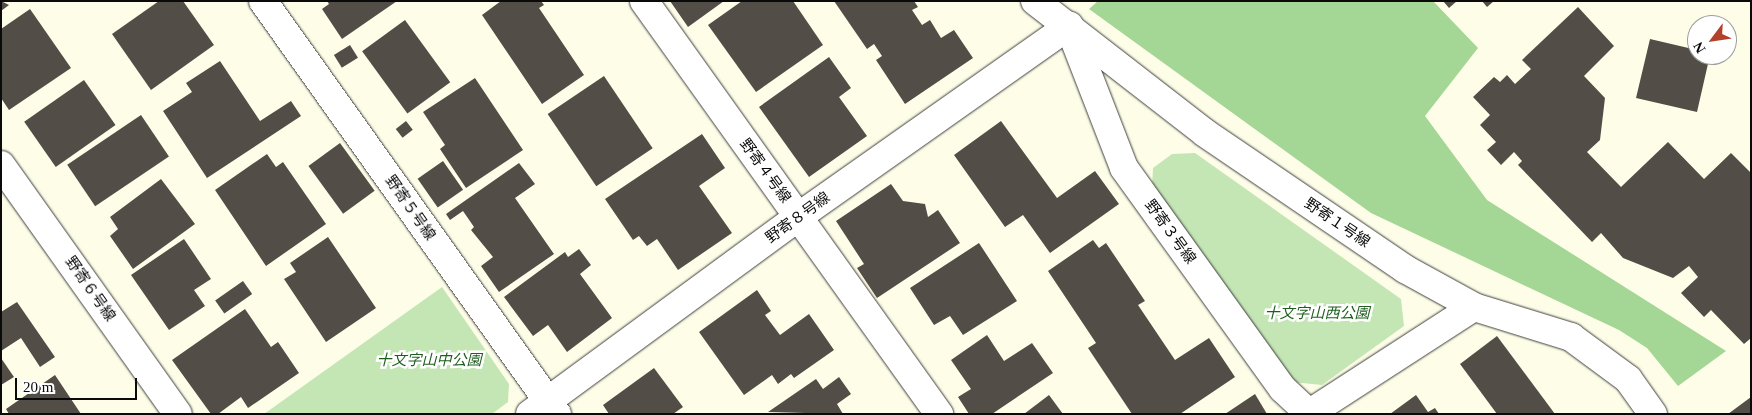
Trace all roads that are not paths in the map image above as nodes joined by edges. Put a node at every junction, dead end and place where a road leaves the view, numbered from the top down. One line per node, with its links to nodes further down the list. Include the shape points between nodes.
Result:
1 (263, 1): 8 (street, 野寄５号線)
2 (644, 1): 6 (street, 野寄４号線)
3 (1035, 1): 4 (street, 野寄１号線)
4 (1069, 26): 6 (street, 野寄８号線); 7 (street, 野寄１号線, via 1205,133 1405,270); 11 (street, 野寄３号線, via 1124,168 1283,389)
5 (1, 165): 9 (street, 野寄６号線)
6 (798, 217): 8 (street, 野寄８号線); 10 (street, 野寄４号線)
7 (1474, 307): 11 (street, 野寄３号線); 12 (street, 野寄１号線, via 1572,337 1628,379)
8 (545, 410)
9 (178, 414)
10 (939, 414)
11 (1310, 414)
12 (1653, 414)

